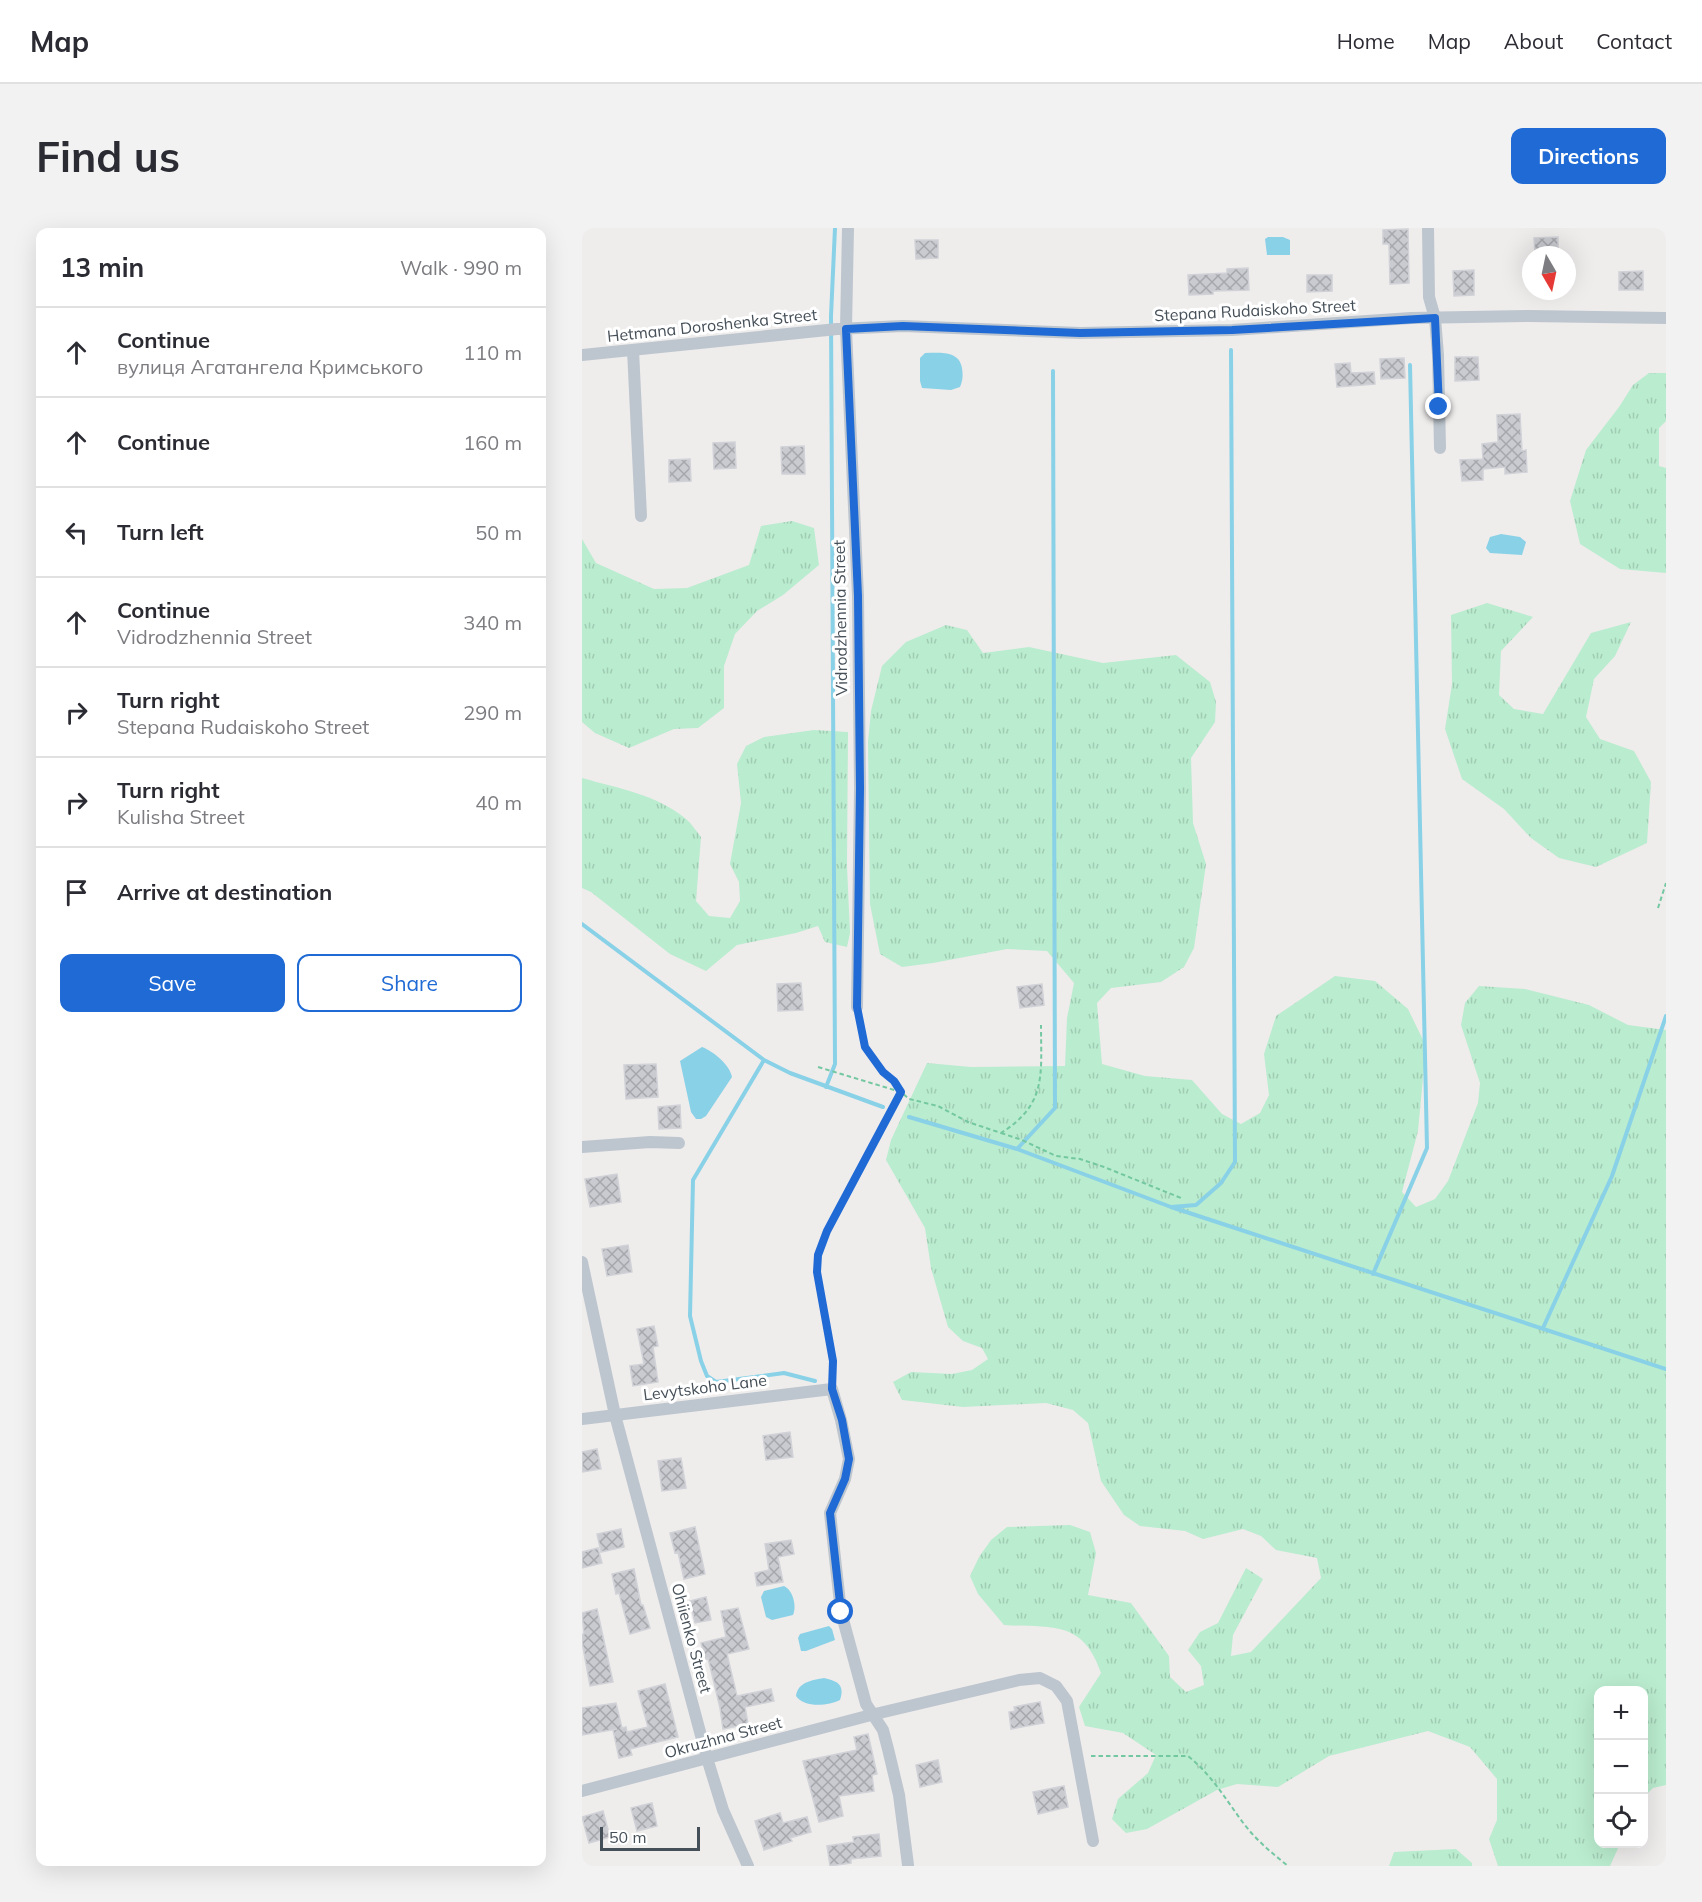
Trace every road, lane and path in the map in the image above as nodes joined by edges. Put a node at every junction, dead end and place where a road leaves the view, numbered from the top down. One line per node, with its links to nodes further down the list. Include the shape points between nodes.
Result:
1 (848, 228): 5 (street, Vidrodzhennia Street)
2 (1428, 228): 3 (street, via 1429,297)
3 (1435, 318): 4 (street, Stepana Rudaiskoho Street); 5 (street, Stepana Rudaiskoho Street, via 1232,330 1080,333 903,326); 8 (street)
4 (1666, 318)
5 (836, 329): 6 (street, Hetmana Doroshenka Street); 12 (street, Vidrodzhennia Street, via 858,596)
6 (633, 350): 7 (street, Hetmana Doroshenka Street); 9 (street)
7 (582, 355)
8 (1440, 448)
9 (641, 516)
10 (1666, 884): 11 (path)
11 (1658, 908)
12 (857, 1007): 15 (path, via 865,1047)
13 (1041, 1025): 16 (path, via 1041,1074 1033,1104 1019,1122)
14 (818, 1067): 15 (path)
15 (901, 1092): 16 (path, via 909,1099 938,1106); 21 (path, via 818,1255 817,1272 833,1361)
16 (1001, 1133): 19 (path, via 1056,1156 1080,1158)
17 (679, 1143): 18 (street)
18 (582, 1147)
19 (1180, 1198)
20 (582, 1262): 22 (street, Ohiienko Street)
21 (832, 1389): 22 (street, Levytskoho Lane); 24 (street, via 849,1459 830,1513 841,1612)
22 (615, 1415): 23 (street, Levytskoho Lane); 26 (street, Ohiienko Street)
23 (582, 1419)
24 (872, 1715): 25 (street, Okruzhna Street, via 1040,1677 1056,1686 1067,1701); 26 (street, Okruzhna Street); 29 (street, via 883,1730 888,1749 899,1795)
25 (1077, 1752): 28 (street); 31 (path, via 1096,1757 1188,1756 1222,1792 1263,1847)
26 (707, 1758): 27 (street, Okruzhna Street); 30 (street, Ohiienko Street, via 723,1810)
27 (582, 1791)
28 (1093, 1840)
29 (908, 1865)
30 (748, 1866)
31 (1288, 1866)

